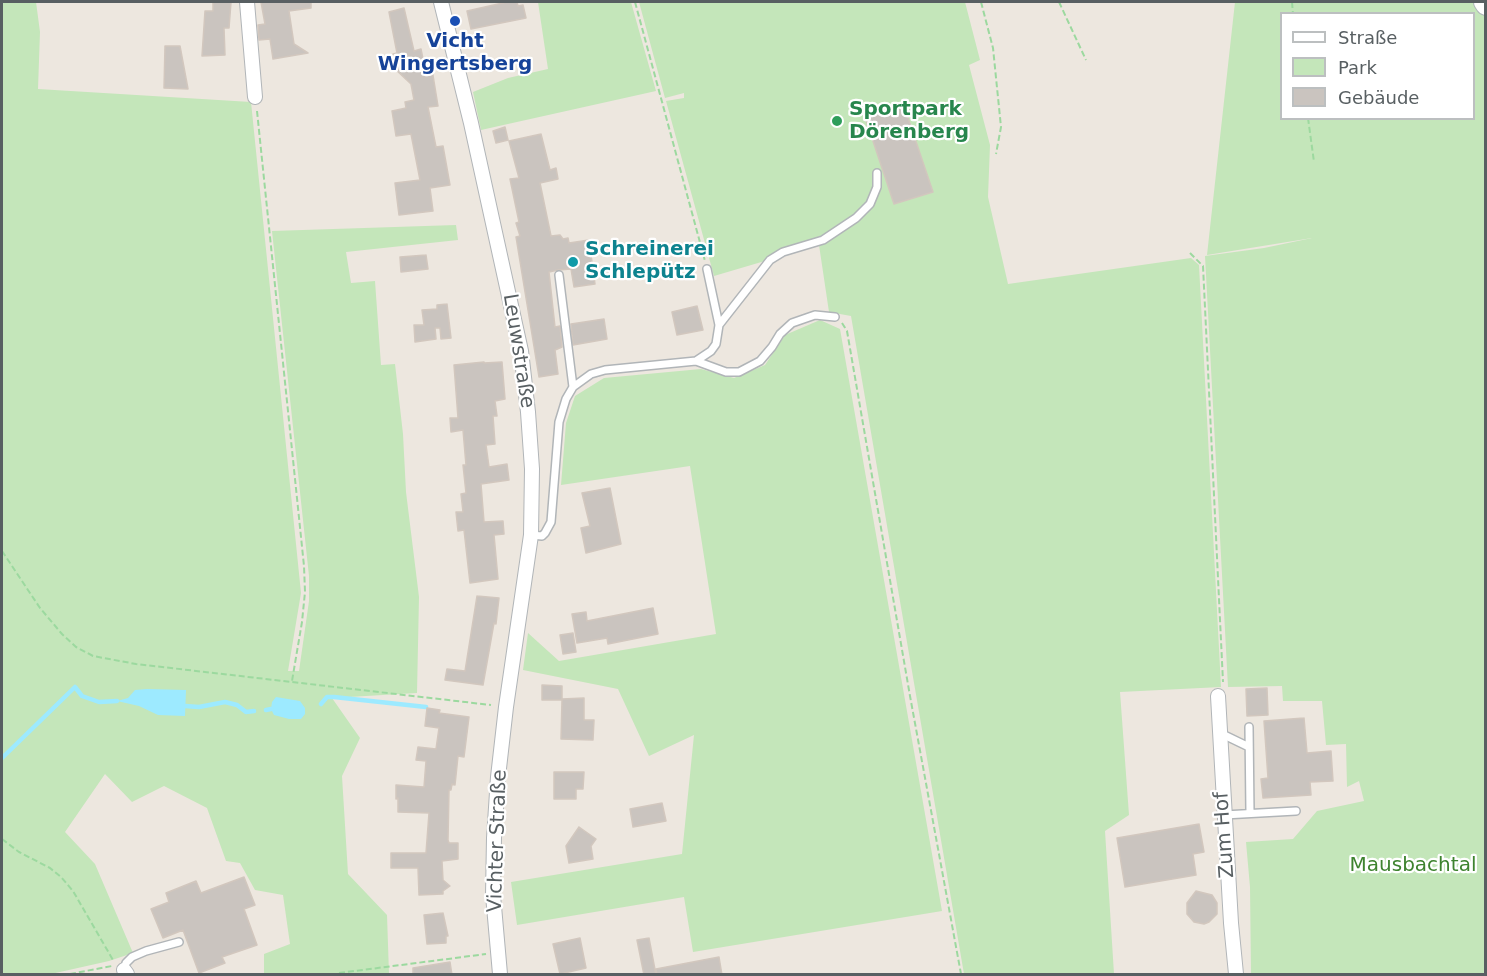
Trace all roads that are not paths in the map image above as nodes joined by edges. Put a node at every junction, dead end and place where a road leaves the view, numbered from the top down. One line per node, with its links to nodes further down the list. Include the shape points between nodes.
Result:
1 (247, 2): 3 (street)
2 (441, 2): 11 (street, Leuwstraße, via 520,351 532,470)
3 (255, 98)
4 (877, 173): 8 (lane, via 877,187 870,204 856,218 823,240 770,260)
5 (707, 269): 8 (lane)
6 (559, 275): 10 (lane)
7 (835, 317): 9 (lane, via 815,315 792,323 760,361 739,372 726,372)
8 (719, 325): 9 (lane, via 716,344)
9 (696, 361): 10 (lane, via 605,370 591,374)
10 (573, 387): 11 (lane, via 559,422 551,522 542,536)
11 (531, 535): 13 (street, Leuwstraße)
12 (1218, 696): 15 (street, Zum Hof)
13 (506, 707): 22 (street, Vichter Straße, via 494,838 493,895)
14 (1250, 727): 16 (lane)
15 (1220, 733): 16 (lane); 19 (street, Zum Hof)
16 (1249, 747): 18 (lane)
17 (1296, 810): 18 (lane)
18 (1250, 813): 19 (lane)
19 (1224, 815): 23 (street, Zum Hof)
20 (179, 942): 21 (lane, via 132,957)
21 (125, 972)
22 (500, 975)
23 (1236, 975)

